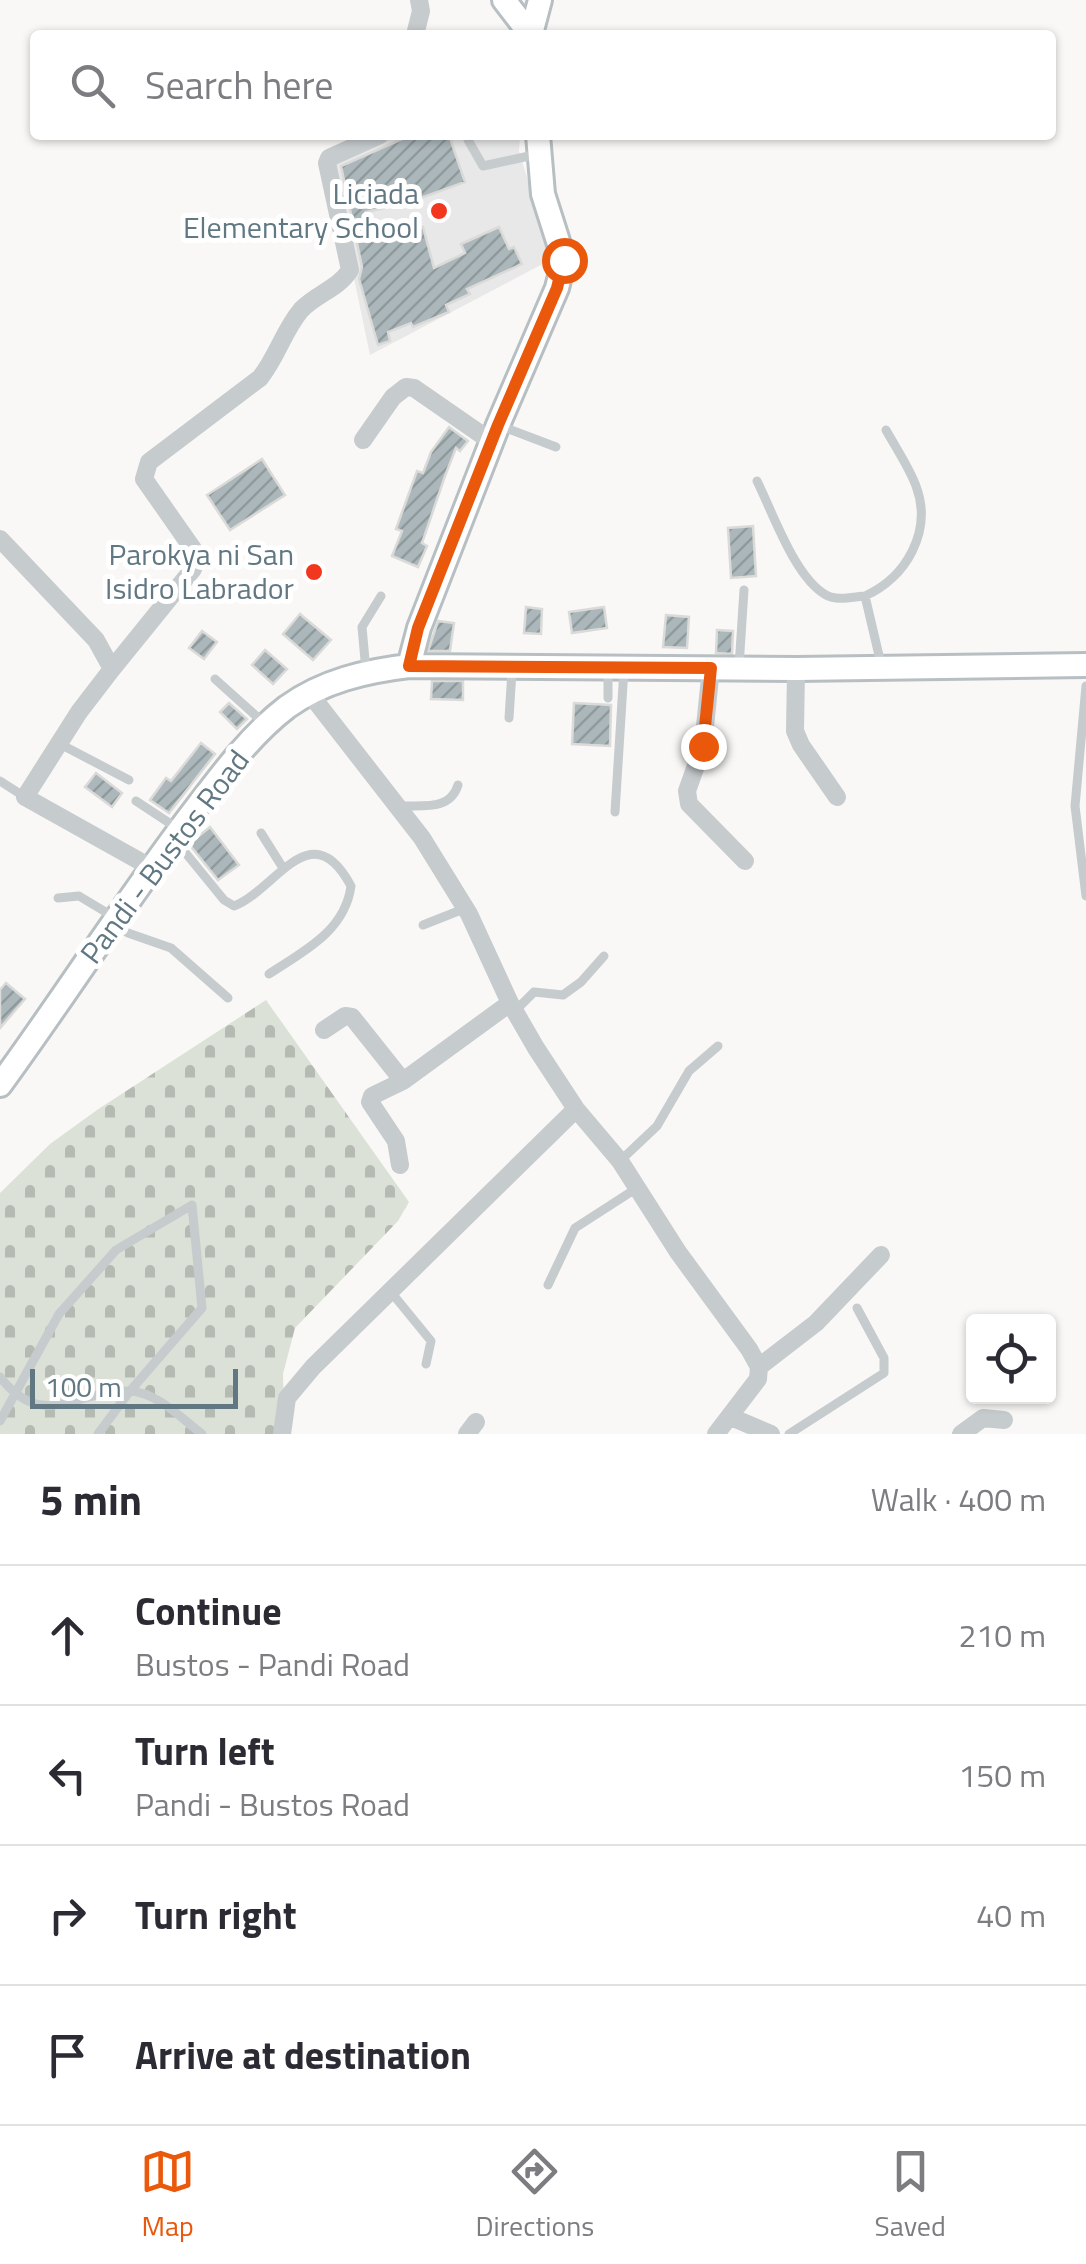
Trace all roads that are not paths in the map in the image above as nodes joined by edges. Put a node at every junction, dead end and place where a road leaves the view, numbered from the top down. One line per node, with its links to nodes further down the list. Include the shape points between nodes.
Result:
1 (419, 0): 4 (street)
2 (504, 0): 5 (main road)
3 (540, 0): 6 (main road)
4 (417, 30)
5 (527, 30)
6 (532, 30)
7 (369, 140): 27 (street, via 326,163 350,270 300,312 260,378 144,470 196,560)
8 (468, 140): 9 (lane, via 483,166)
9 (538, 144): 11 (main road, via 543,194 564,260)
10 (886, 430): 18 (lane, via 918,489 918,538 885,588)
11 (495, 433): 12 (street, via 406,387); 13 (lane); 20 (main road)
12 (363, 440)
13 (556, 447)
14 (757, 481): 18 (lane, via 811,584 829,597)
15 (0, 539): 27 (street, via 96,640)
16 (744, 590): 25 (lane)
17 (381, 596): 28 (lane, via 362,628)
18 (865, 596): 23 (lane)
19 (1086, 665): 23 (main road, Pandi - Bustos Road)
20 (409, 666): 21 (main road, Pandi - Bustos Road); 28 (main road, Pandi - Bustos Road)
21 (513, 666): 22 (main road, Pandi - Bustos Road); 33 (lane)
22 (616, 666): 24 (main road, Pandi - Bustos Road); 32 (lane); 43 (lane)
23 (881, 667): 26 (main road, Pandi - Bustos Road)
24 (711, 668): 25 (main road, Pandi - Bustos Road); 46 (street, via 689,804)
25 (739, 668): 26 (main road, Pandi - Bustos Road)
26 (796, 669): 40 (street, via 795,731)
27 (112, 670): 35 (street)
28 (366, 670): 31 (main road, Pandi - Bustos Road)
29 (214, 679): 34 (lane)
30 (1086, 686): 49 (lane, via 1076,806)
31 (310, 694): 34 (main road, Pandi - Bustos Road); 42 (street)
32 (608, 698)
33 (509, 718)
34 (267, 726): 45 (main road, Pandi - Bustos Road)
35 (60, 744): 36 (lane); 39 (street)
36 (129, 780)
37 (0, 781): 39 (lane)
38 (458, 785): 42 (lane, via 442,804)
39 (25, 797): 47 (street)
40 (836, 797)
41 (136, 800): 45 (lane)
42 (396, 806): 51 (street)
43 (616, 812)
44 (261, 833): 48 (lane)
45 (176, 834): 47 (main road, Pandi - Bustos Road); 48 (lane, via 234,906)
46 (745, 861)
47 (152, 868): 52 (main road, Pandi - Bustos Road)
48 (283, 868): 55 (lane, via 316,854 332,861 352,886 331,931)
49 (1086, 896)
50 (58, 898): 52 (lane, via 86,898)
51 (466, 908): 53 (lane); 57 (street)
52 (114, 921): 56 (lane, via 172,948); 61 (main road, Pandi - Bustos Road)
53 (423, 924)
54 (604, 956): 57 (lane, via 563,995 534,992)
55 (269, 974)
56 (228, 998)
57 (512, 1007): 60 (street); 62 (street)
58 (324, 1030): 60 (street, via 352,1017)
59 (718, 1046): 63 (lane, via 689,1072 657,1126)
60 (403, 1081): 64 (street, via 370,1102 396,1142)
61 (0, 1085)
62 (576, 1109): 63 (street); 68 (street)
63 (620, 1161): 65 (street)
64 (400, 1165)
65 (638, 1188): 67 (lane, via 575,1228); 71 (street)
66 (880, 1255): 71 (street, via 816,1323)
67 (548, 1285)
68 (391, 1292): 70 (lane, via 430,1341); 80 (street, via 287,1398)
69 (857, 1308): 83 (lane, via 884,1358 884,1373)
70 (426, 1364)
71 (759, 1367): 75 (street, via 752,1392)
72 (0, 1378): 74 (lane)
73 (130, 1391): 74 (lane, via 46,1406); 74 (lane, via 202,1308 192,1205 116,1250 60,1314); 78 (lane); 79 (lane, via 158,1400)
74 (15, 1396): 77 (lane)
75 (731, 1417): 81 (street); 82 (street)
76 (1004, 1420): 84 (street, via 983,1418)
77 (0, 1421)
78 (98, 1434)
79 (202, 1434)
80 (282, 1434)
81 (716, 1434)
82 (771, 1434)
83 (789, 1434)
84 (961, 1434)

